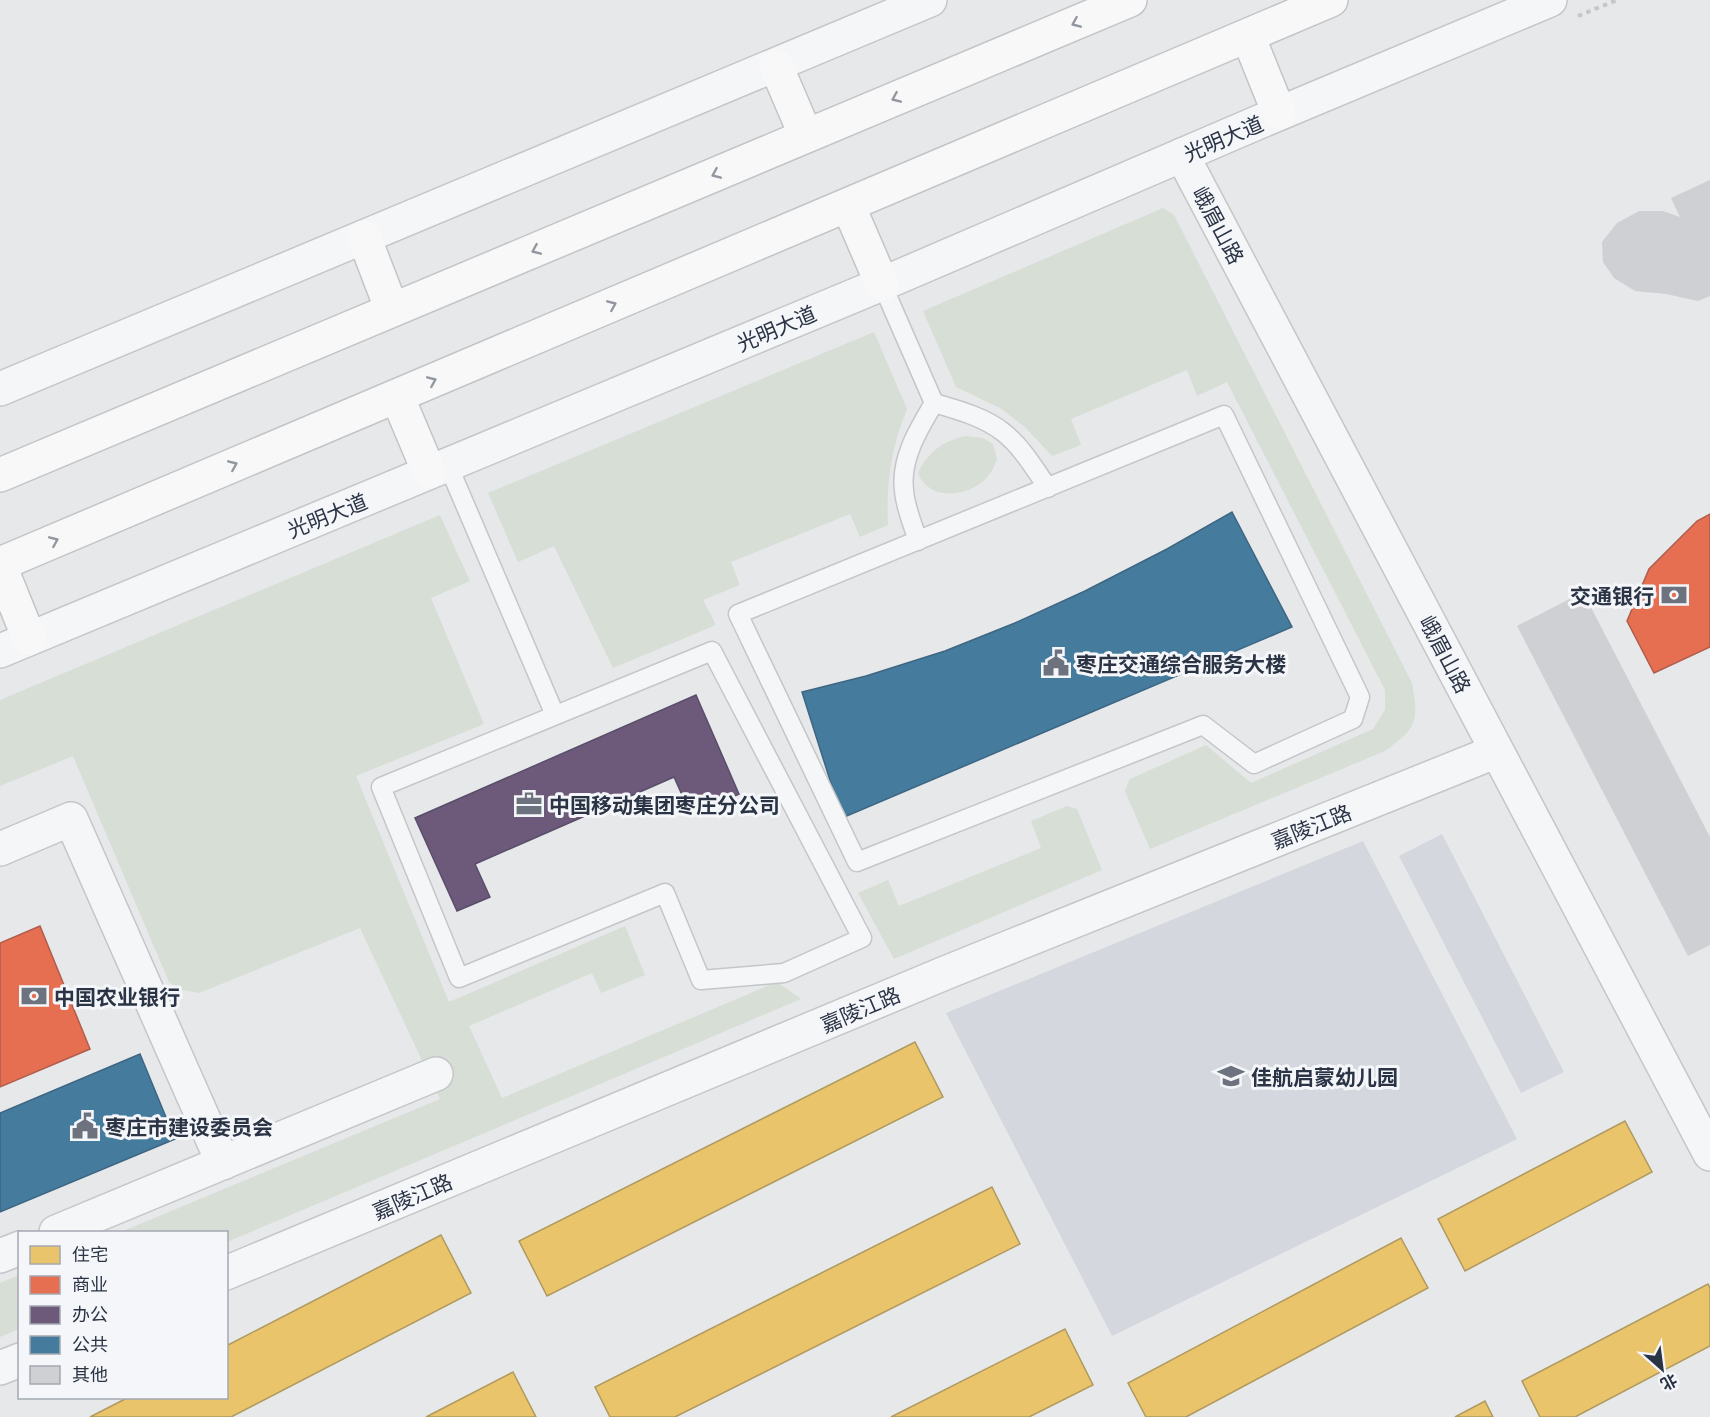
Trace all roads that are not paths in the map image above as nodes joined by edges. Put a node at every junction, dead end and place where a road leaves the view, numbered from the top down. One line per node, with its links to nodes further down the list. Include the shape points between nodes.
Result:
1 (930, 0): 6 (street)
2 (1130, 0): 8 (main road, one-way to 8)
3 (1331, 0): 5 (main road)
4 (1550, 0): 7 (street, 光明大道)
5 (1248, 36): 7 (main road); 10 (main road)
6 (776, 66): 8 (main road); 11 (street)
7 (1279, 113): 9 (street, 光明大道)
8 (806, 136): 13 (main road, one-way to 13)
9 (1182, 155): 12 (street, 光明大道); 24 (street, 峨眉山路)
10 (849, 205): 12 (main road); 15 (main road, one-way to 10)
11 (364, 237): 13 (main road); 14 (street)
12 (882, 284): 16 (lane); 17 (street, 光明大道)
13 (392, 310): 18 (main road)
14 (0, 389)
15 (397, 396): 17 (main road); 21 (main road, one-way to 15)
16 (934, 403): 19 (lane, via 970,413 1003,432 1024,453); 20 (lane, via 915,434 905,468 903,490)
17 (439, 469): 22 (street, 光明大道); 23 (lane)
18 (0, 475)
19 (1048, 488): 20 (lane); 20 (lane, via 1224,415 1360,697 1353,719 1254,764 1203,725 857,862 738,614)
20 (918, 541)
21 (0, 565): 22 (main road)
22 (14, 644)
23 (555, 715): 23 (lane, via 381,787 459,978 665,893 701,980 784,973 862,938 712,651)
24 (1497, 752): 27 (street, 峨眉山路); 32 (street, 嘉陵江路, via 945,973)
25 (0, 849): 28 (street, via 71,819)
26 (436, 1074): 28 (street)
27 (1710, 1154)
28 (223, 1163): 29 (street)
29 (61, 1231)
30 (18, 1249): 31 (street)
31 (0, 1256)
32 (228, 1272)
33 (18, 1361): 34 (street)
34 (0, 1368)

